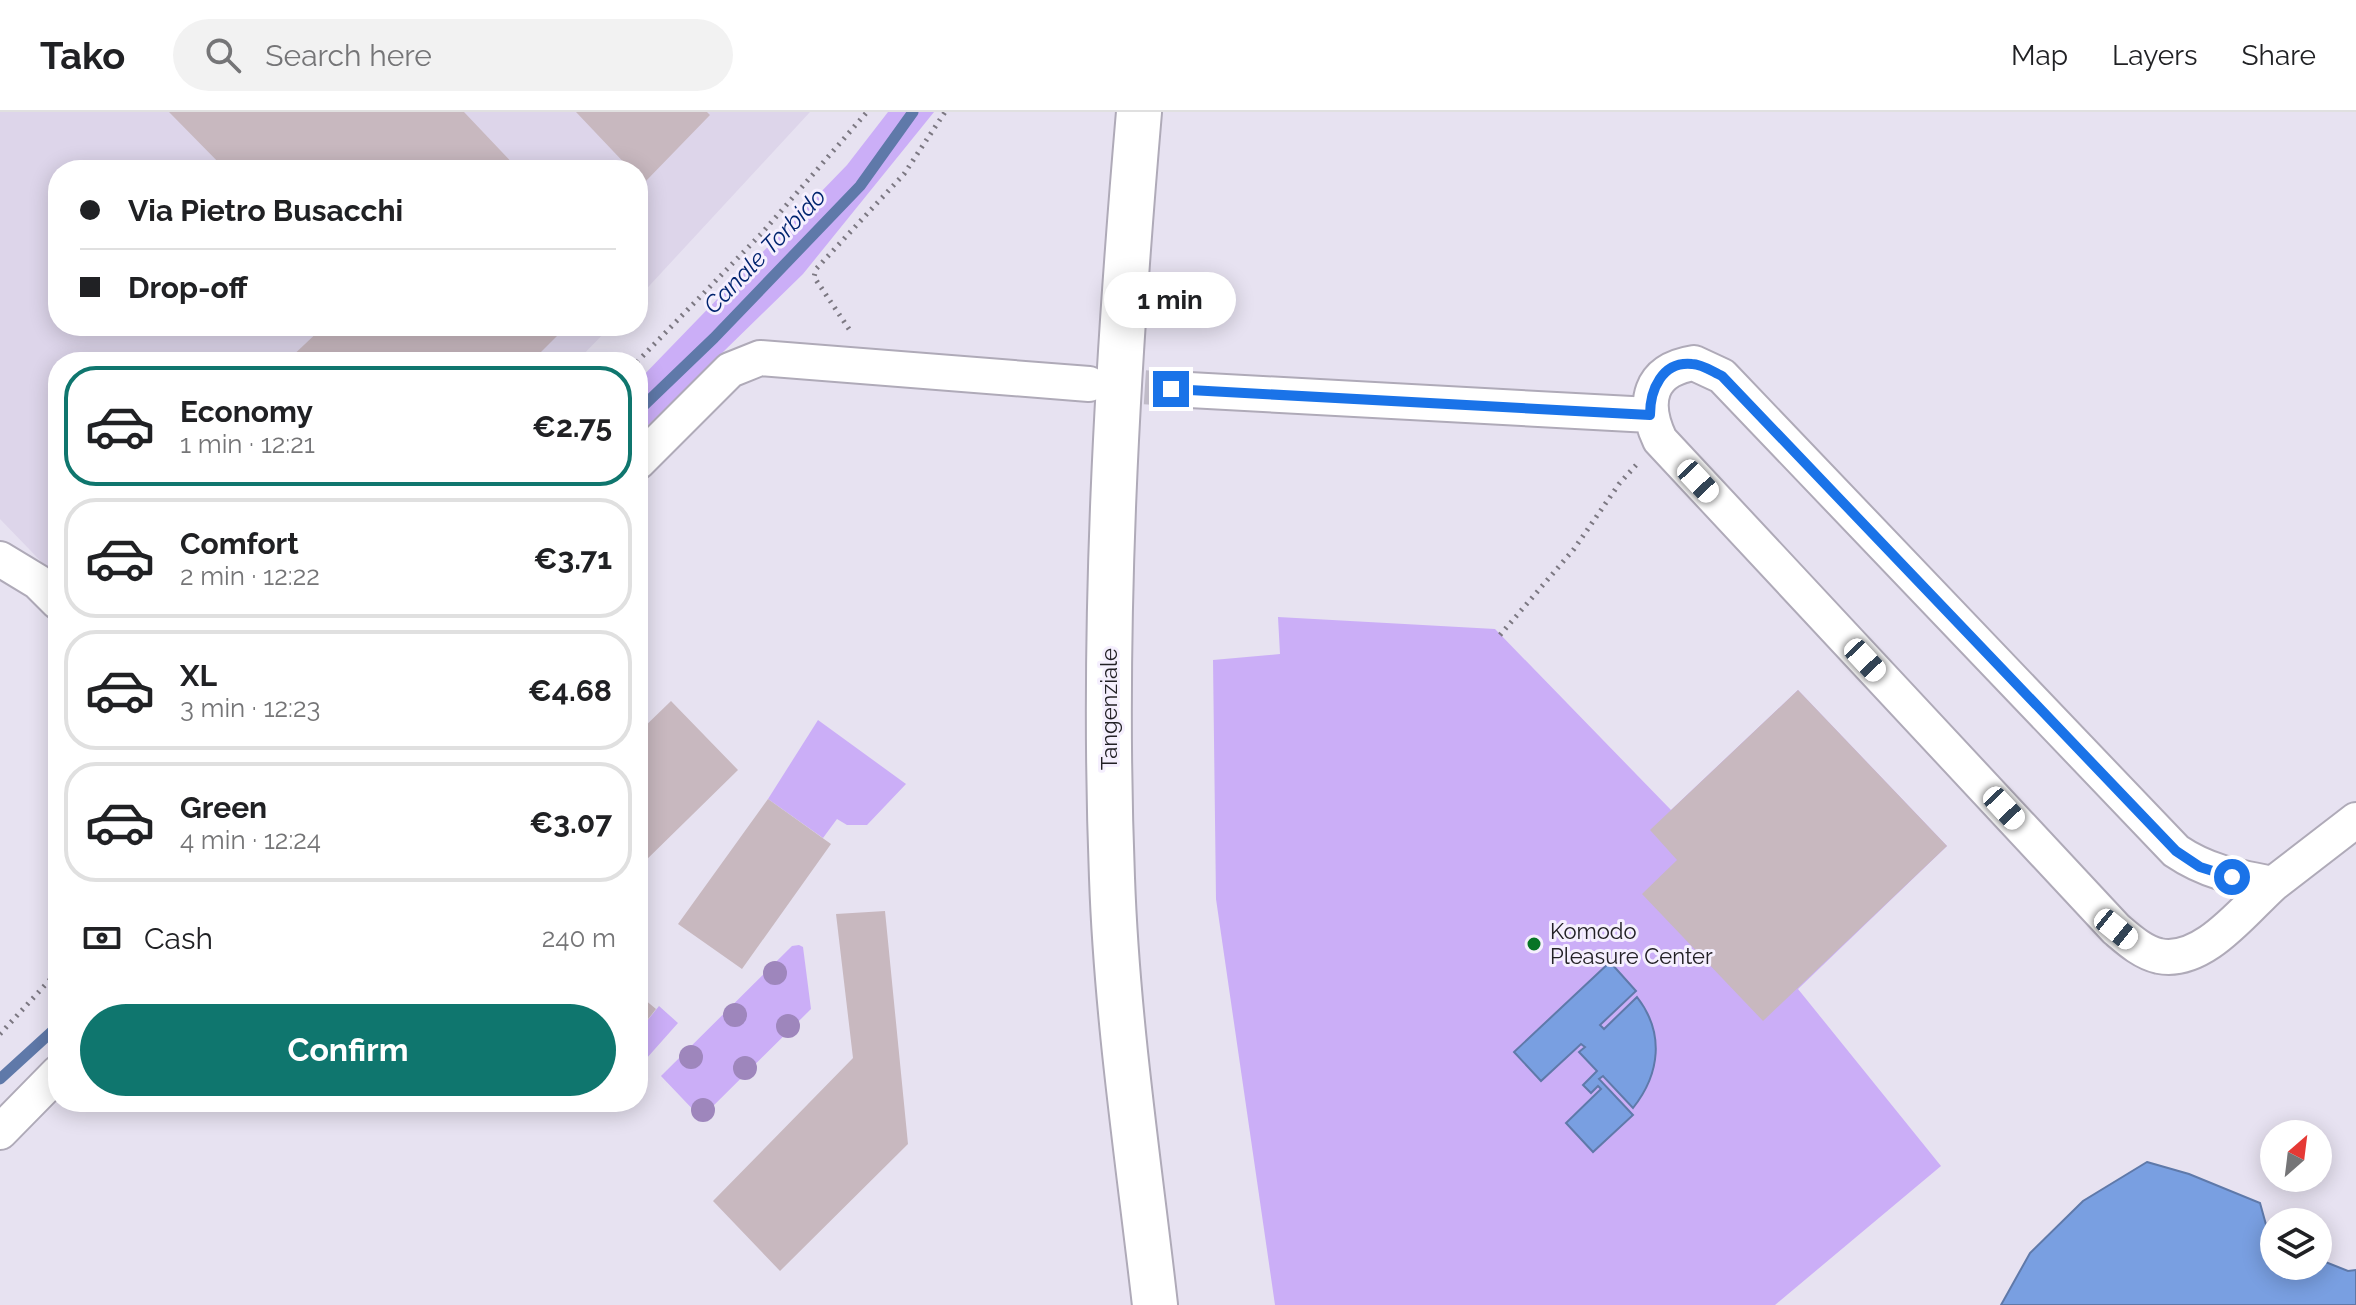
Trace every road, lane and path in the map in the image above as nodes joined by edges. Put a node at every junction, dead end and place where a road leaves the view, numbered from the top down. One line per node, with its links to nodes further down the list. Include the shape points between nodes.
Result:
1 (867, 112): 4 (path, via 762,233)
2 (945, 112): 5 (path, via 904,174 816,269 814,277 853,335)
3 (1139, 112): 19 (main road, Tangenziale, via 1123,299 1107,689 1113,898)
4 (647, 352)
5 (856, 365): 6 (street); 9 (street, via 760,358 730,370)
6 (1089, 384)
7 (1171, 389): 8 (street)
8 (1655, 428): 12 (path, via 1574,549); 14 (street, via 2139,948 2160,956 2189,954); 14 (street, via 1650,398 1673,366 1694,363 1722,376 2176,851 2200,867)
9 (648, 452)
10 (0, 559): 11 (street)
11 (48, 592)
12 (1500, 635)
13 (2356, 820): 14 (street)
14 (2273, 884)
15 (48, 982): 16 (path)
16 (0, 1034)
17 (48, 1083): 18 (street)
18 (0, 1132)
19 (1155, 1305)

